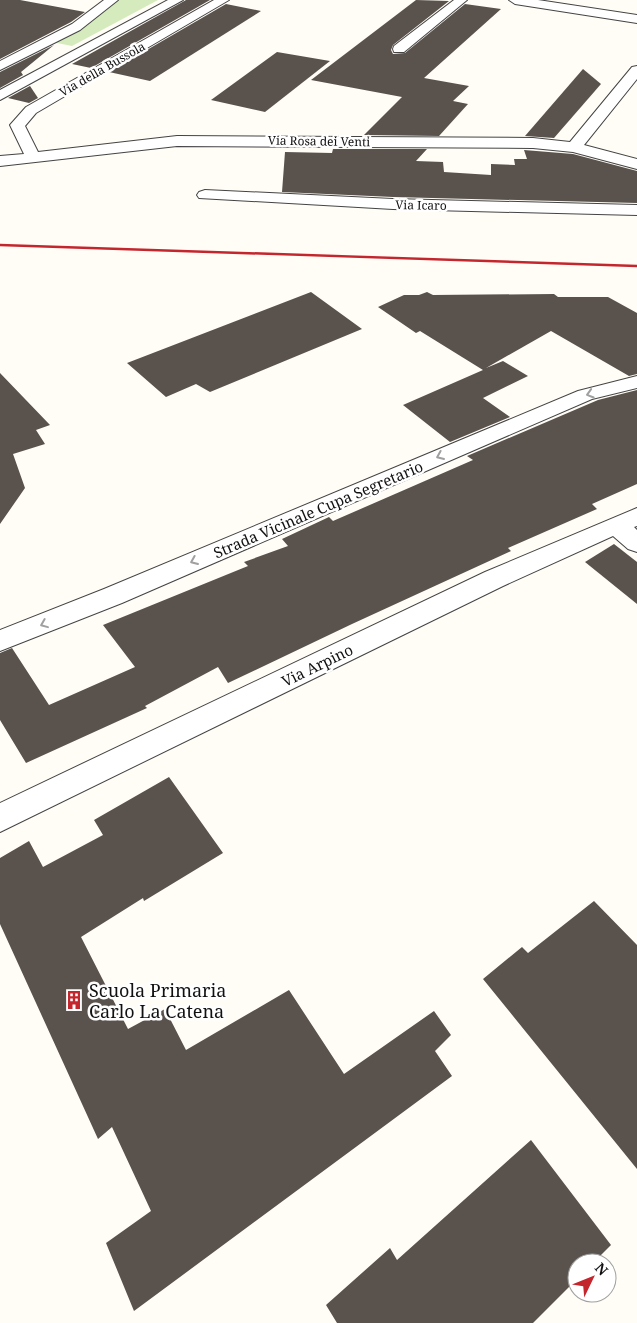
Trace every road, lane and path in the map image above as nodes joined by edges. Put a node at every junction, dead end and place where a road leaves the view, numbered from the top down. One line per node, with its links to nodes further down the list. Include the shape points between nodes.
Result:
1 (112, 0): 10 (street, via 76,27)
2 (177, 0): 12 (street)
3 (223, 0): 14 (street, Via della Bussola, via 31,110 17,125)
4 (461, 0): 9 (street)
5 (515, 0): 7 (street)
6 (584, 0): 7 (street)
7 (569, 8): 8 (street)
8 (637, 19)
9 (399, 50)
10 (0, 66)
11 (637, 70): 13 (street)
12 (0, 96)
13 (574, 147): 14 (street, Via Rosa dei Venti, via 533,143 177,141); 16 (street, Via Rosa dei Venti)
14 (33, 158): 15 (street, Via Rosa dei Venti)
15 (0, 161)
16 (637, 164)
17 (205, 195): 18 (street, Via Icaro)
18 (637, 210)
19 (637, 382): 22 (street, Strada Vicinale Cupa Segretario, one-way to 22, via 577,398)
20 (626, 520): 21 (street); 23 (street, Via Arpino, via 485,583)
21 (637, 542)
22 (0, 641)
23 (0, 818)

